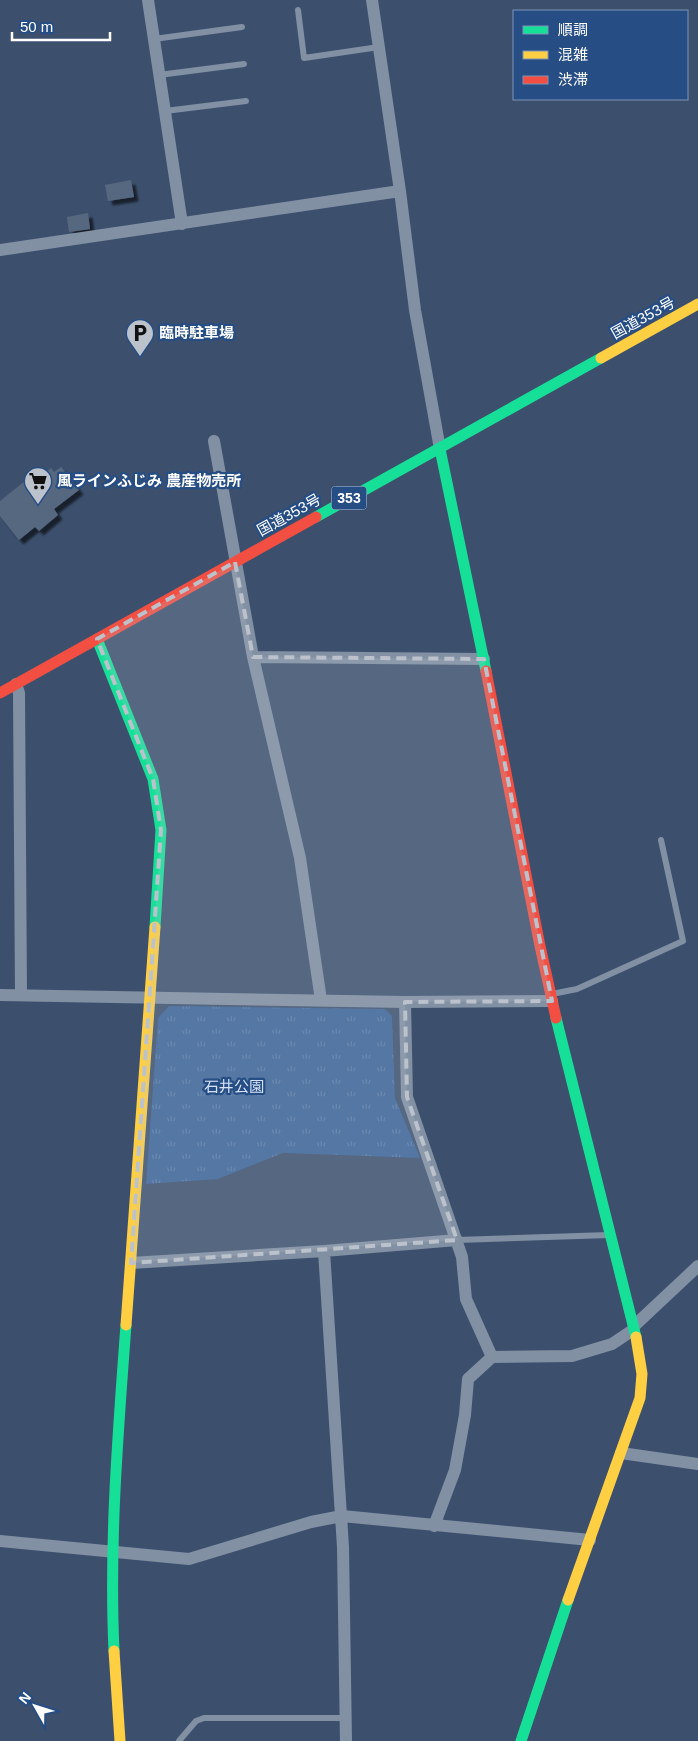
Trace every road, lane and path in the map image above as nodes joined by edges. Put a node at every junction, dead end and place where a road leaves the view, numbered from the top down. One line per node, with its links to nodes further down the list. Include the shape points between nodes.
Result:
1 (148, 0): 5 (street)
2 (372, 0): 6 (street)
3 (298, 10): 6 (lane, via 304,58)
4 (242, 27): 5 (lane)
5 (154, 39): 8 (street)
6 (379, 47): 11 (street)
7 (244, 64): 8 (lane)
8 (159, 75): 10 (street)
9 (246, 101): 10 (lane)
10 (165, 111): 12 (street)
11 (400, 191): 12 (street); 16 (street, via 415,310)
12 (182, 224): 13 (street)
13 (0, 250)
14 (698, 304): 16 (main road, 国道353号 / 353)
15 (214, 441): 17 (street)
16 (440, 449): 17 (main road, 国道353号 / 353); 20 (main road)
17 (235, 562): 18 (main road, 国道353号 / 353); 19 (street)
18 (97, 640): 21 (main road, 国道353号 / 353); 27 (main road, via 153,779 161,830)
19 (253, 657): 20 (street); 28 (street, via 300,858)
20 (484, 659): 26 (main road)
21 (16, 684): 22 (main road, 国道353号 / 353); 24 (street, via 19,693)
22 (0, 693)
23 (661, 840): 26 (lane, via 683,941)
24 (21, 995): 25 (street); 27 (street)
25 (0, 996)
26 (551, 997): 29 (street); 30 (main road)
27 (150, 998): 28 (street); 33 (main road)
28 (321, 1000): 29 (street)
29 (405, 1002): 31 (street, via 407,1097)
30 (611, 1235): 31 (lane); 35 (main road)
31 (457, 1240): 32 (street); 36 (street, via 466,1299)
32 (324, 1251): 33 (street); 39 (street)
33 (132, 1263): 43 (main road)
34 (698, 1266): 35 (street)
35 (634, 1326): 36 (street, via 612,1344 572,1356); 37 (main road, via 642,1374 640,1398)
36 (492, 1357): 40 (street, via 468,1379 455,1470)
37 (621, 1453): 38 (street); 41 (main road)
38 (698, 1464)
39 (342, 1516): 40 (street); 43 (street, via 311,1522 190,1559); 44 (street)
40 (434, 1526): 41 (street)
41 (590, 1540): 48 (main road)
42 (0, 1541): 43 (street)
43 (112, 1552): 45 (main road, via 114,1690)
44 (346, 1718): 46 (lane, via 204,1718 196,1721); 47 (street)
45 (120, 1741)
46 (179, 1741)
47 (346, 1741)
48 (522, 1741)

